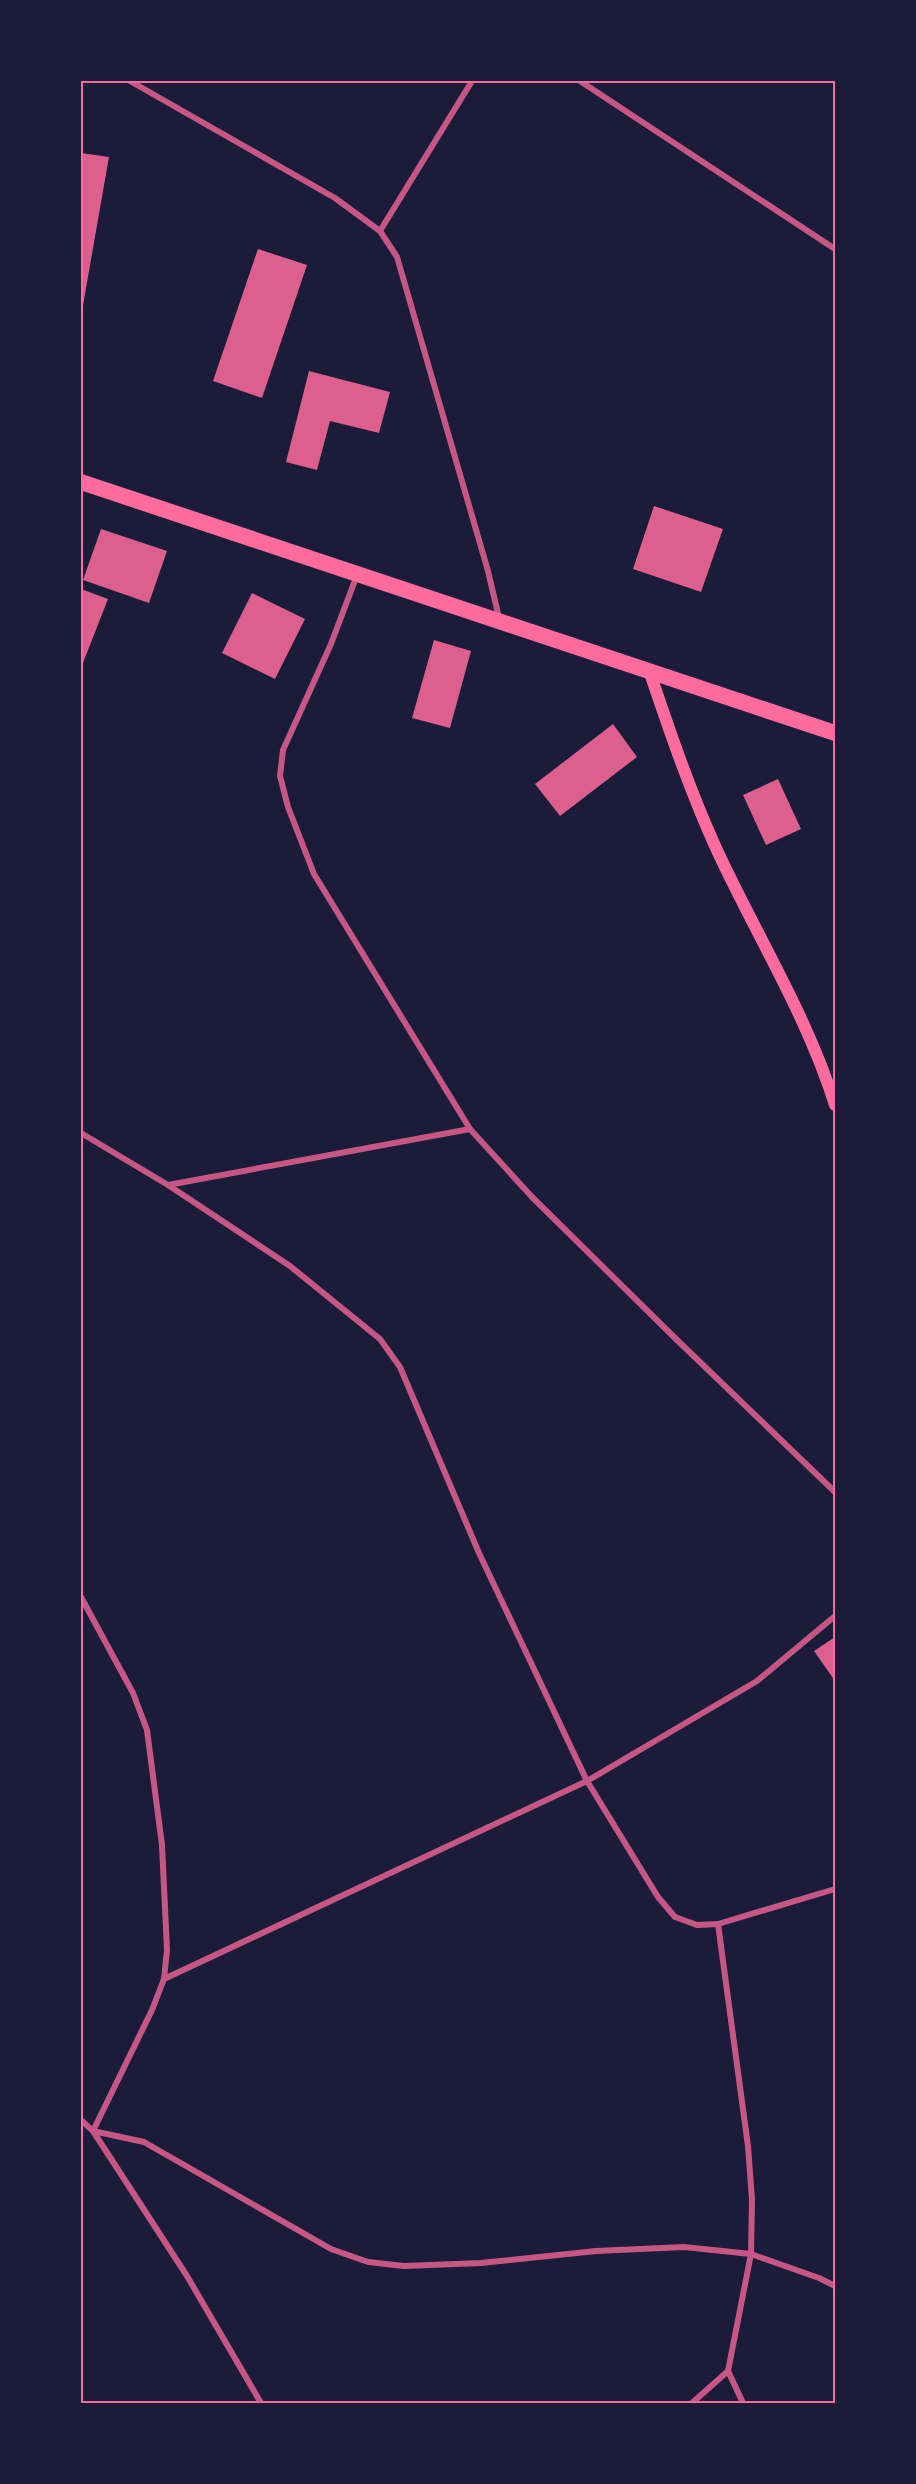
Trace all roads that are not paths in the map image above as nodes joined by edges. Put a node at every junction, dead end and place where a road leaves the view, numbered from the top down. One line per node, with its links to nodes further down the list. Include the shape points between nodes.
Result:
1 (130, 81): 4 (street, via 335,198)
2 (472, 81): 4 (street)
3 (580, 81): 5 (street)
4 (380, 231): 8 (street, via 397,257)
5 (835, 249)
6 (81, 482): 7 (highway)
7 (358, 573): 8 (highway); 12 (street, via 284,750 280,776 315,874)
8 (500, 622): 9 (highway)
9 (650, 673): 10 (highway); 11 (main road, via 716,848 791,1000)
10 (835, 733)
11 (835, 1105)
12 (470, 1129): 14 (street); 15 (street, via 532,1197)
13 (81, 1133): 14 (street)
14 (168, 1185): 18 (street, via 290,1266 380,1339 400,1367 479,1553)
15 (835, 1492)
16 (81, 1597): 21 (street, via 133,1693 147,1730 162,1845 167,1950)
17 (835, 1616): 18 (street, via 757,1681)
18 (586, 1781): 20 (street, via 658,1898 675,1917 696,1925); 21 (street)
19 (835, 1889): 20 (street)
20 (718, 1924): 24 (street, via 748,2146)
21 (164, 1978): 23 (street)
22 (81, 2120): 23 (street)
23 (93, 2130): 24 (street, via 144,2142 331,2249 368,2262 404,2266 481,2263 684,2247); 27 (street, via 187,2276)
24 (751, 2254): 25 (street); 26 (street)
25 (835, 2286)
26 (728, 2371): 28 (street); 29 (street)
27 (261, 2403)
28 (692, 2403)
29 (743, 2403)

